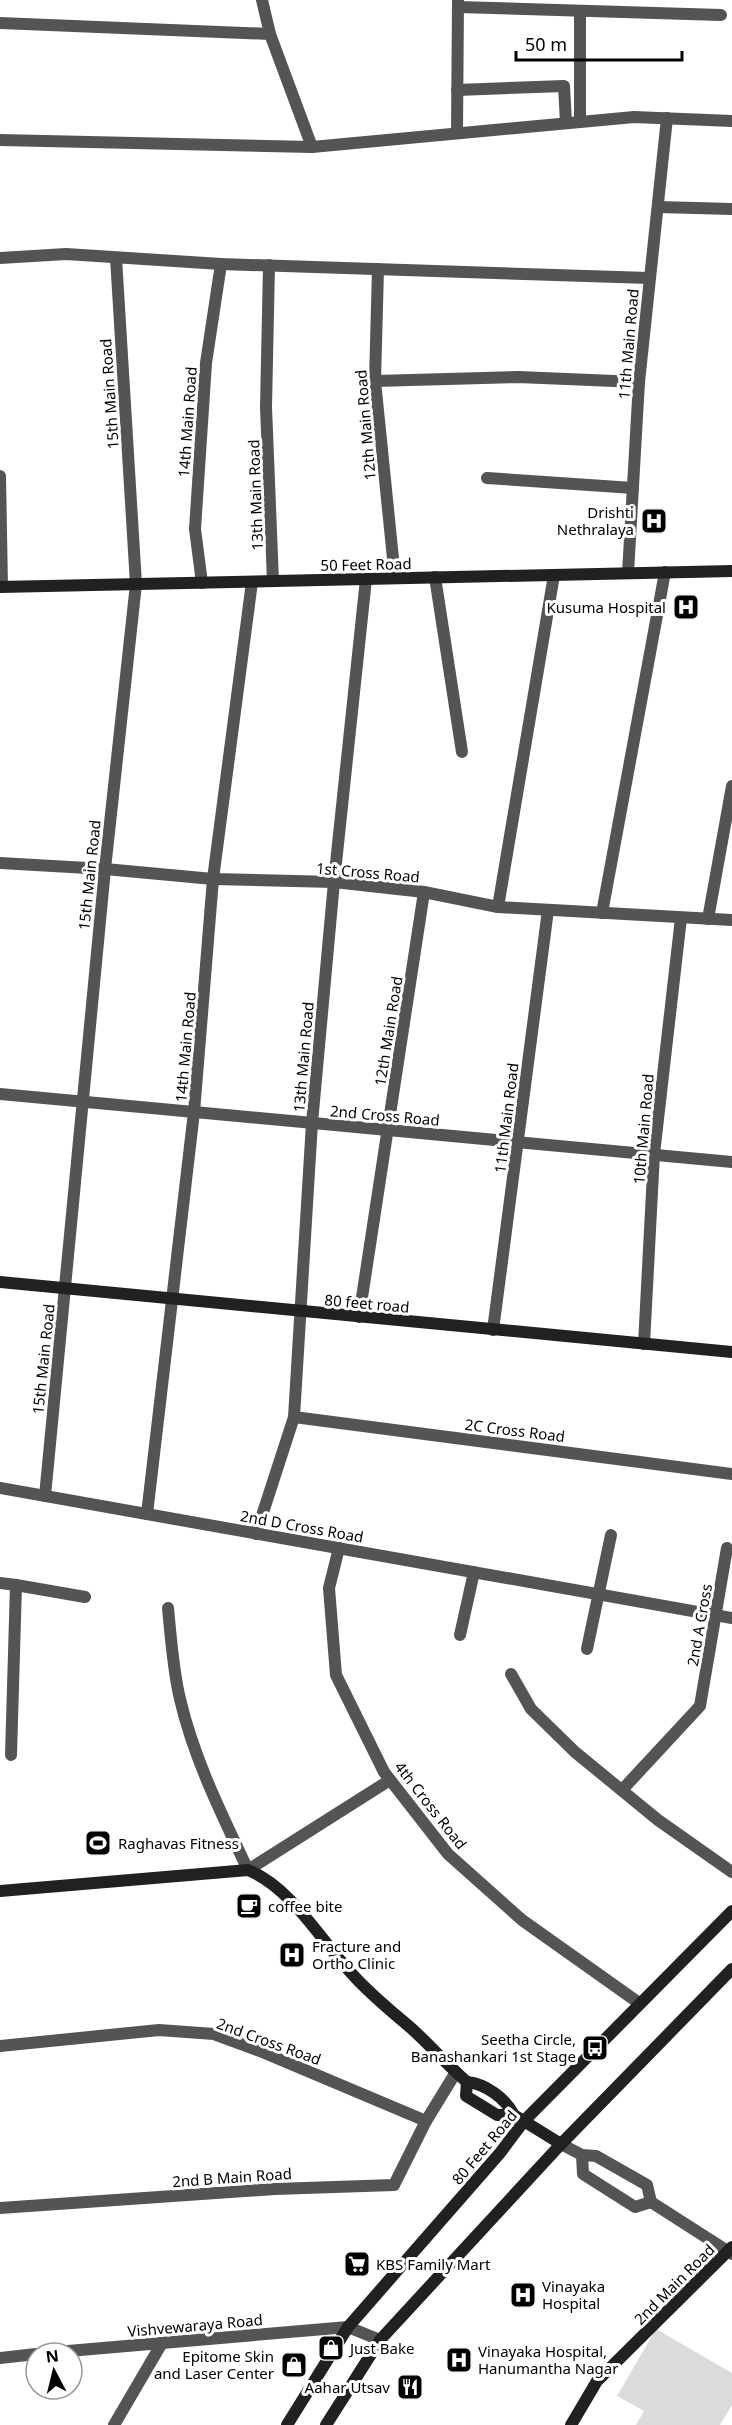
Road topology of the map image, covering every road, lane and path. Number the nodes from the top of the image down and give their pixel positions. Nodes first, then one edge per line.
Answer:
1 (262, 0) edge
2 (458, 4) edge
3 (578, 8) edge
4 (721, 15) dead end
5 (0, 23) edge
6 (270, 34) junction
7 (457, 90) junction
8 (667, 118) junction
9 (732, 121) edge
10 (580, 122) junction
11 (566, 123) junction
12 (457, 134) junction
13 (0, 140) edge
14 (312, 147) junction
15 (658, 207) junction
16 (732, 209) edge
17 (0, 258) edge
18 (116, 258) junction
19 (221, 264) junction
20 (269, 265) junction
21 (378, 268) junction
22 (649, 278) junction
23 (375, 381) junction
24 (639, 382) junction
25 (0, 476) edge
26 (487, 478) dead end
27 (633, 488) junction
28 (732, 570) edge
29 (665, 572) junction
30 (628, 573) junction
31 (554, 575) junction
32 (395, 578) junction
33 (435, 578) junction
34 (366, 579) junction
35 (273, 581) junction
36 (252, 582) junction
37 (202, 583) junction
38 (136, 584) junction
39 (1, 587) edge
40 (462, 752) dead end
41 (732, 786) edge
42 (0, 863) edge
43 (105, 869) junction
44 (213, 879) junction
45 (334, 882) junction
46 (424, 892) junction
47 (498, 907) junction
48 (548, 910) junction
49 (602, 913) junction
50 (681, 918) junction
51 (708, 919) junction
52 (732, 920) edge
53 (0, 1094) edge
54 (82, 1101) junction
55 (194, 1112) junction
56 (312, 1123) junction
57 (388, 1130) junction
58 (518, 1142) junction
59 (654, 1154) junction
60 (732, 1162) edge
61 (0, 1282) edge
62 (65, 1288) junction
63 (174, 1299) junction
64 (300, 1312) junction
65 (359, 1317) junction
66 (493, 1330) junction
67 (644, 1344) junction
68 (732, 1352) edge
69 (294, 1417) junction
70 (732, 1474) edge
71 (0, 1488) edge
72 (45, 1496) junction
73 (147, 1514) junction
74 (256, 1534) junction
75 (611, 1535) dead end
76 (339, 1548) junction
77 (727, 1548) dead end
78 (474, 1572) junction
79 (0, 1583) edge
80 (16, 1585) junction
81 (598, 1594) junction
82 (85, 1597) dead end
83 (168, 1608) dead end
84 (716, 1615) junction
85 (732, 1618) edge
86 (460, 1635) dead end
87 (587, 1649) dead end
88 (511, 1674) dead end
89 (11, 1755) dead end
90 (390, 1780) junction
91 (622, 1791) junction
92 (248, 1870) junction
93 (732, 1872) edge
94 (0, 1891) edge
95 (732, 1911) edge
96 (732, 1969) edge
97 (639, 2003) junction
98 (0, 2046) edge
99 (456, 2072) junction
100 (519, 2118) junction
101 (426, 2121) junction
102 (561, 2144) junction
103 (582, 2156) junction
104 (651, 2202) junction
105 (0, 2208) edge
106 (731, 2251) edge
107 (348, 2327) junction
108 (380, 2340) junction
109 (162, 2343) junction
110 (84, 2350) edge
111 (24, 2355) edge
112 (0, 2358) edge
113 (114, 2425) edge
114 (286, 2425) edge
115 (326, 2425) edge
116 (571, 2425) edge

1 - 6 street
2 - 3 street
2 - 7 street
3 - 4 street
3 - 10 street
5 - 6 street
6 - 14 street
7 - 11 street
7 - 12 street
8 - 9 street
8 - 10 street
8 - 15 street, 11th Main Road
10 - 11 street
11 - 12 street
12 - 14 street
13 - 14 street
15 - 16 street
15 - 22 street, 11th Main Road
17 - 18 street
18 - 19 street
18 - 38 street, 15th Main Road
19 - 20 street
19 - 37 street, 14th Main Road
20 - 21 street
20 - 35 street, 13th Main Road
21 - 22 street
21 - 23 street, 12th Main Road
22 - 24 street, 11th Main Road
23 - 24 street
23 - 32 street, 12th Main Road
24 - 27 street, 11th Main Road
25 - 39 street
26 - 27 street
27 - 30 street, 11th Main Road
28 - 29 main road, 50 Feet Road
29 - 30 main road, 50 Feet Road
29 - 49 street
30 - 31 main road, 50 Feet Road
31 - 33 main road, 50 Feet Road
31 - 47 street
32 - 33 main road, 50 Feet Road
32 - 34 main road, 50 Feet Road
33 - 40 street
34 - 35 main road, 50 Feet Road
34 - 45 street, 13th Main Road
35 - 36 main road, 50 Feet Road
36 - 37 main road, 50 Feet Road
36 - 44 street, 14th Main Road
37 - 38 main road, 50 Feet Road
38 - 39 main road, 50 Feet Road
38 - 43 street, 15th Main Road
41 - 51 street
42 - 43 street, 1st Cross Road
43 - 44 street, 1st Cross Road
43 - 54 street, 15th Main Road
44 - 45 street, 1st Cross Road
44 - 55 street, 14th Main Road
45 - 46 street, 1st Cross Road
45 - 56 street, 13th Main Road
46 - 47 street, 1st Cross Road
46 - 57 street, 12th Main Road
47 - 48 street, 1st Cross Road
48 - 49 street, 1st Cross Road
48 - 58 street, 11th Main Road
49 - 50 street, 1st Cross Road
50 - 51 street, 1st Cross Road
50 - 59 street, 10th Main Road
51 - 52 street, 1st Cross Road
53 - 54 street, 2nd Cross Road
54 - 55 street, 2nd Cross Road
54 - 62 street, 15th Main Road
55 - 56 street, 2nd Cross Road
55 - 63 street, 14th Main Road
56 - 57 street, 2nd Cross Road
56 - 64 street, 13th Main Road
57 - 58 street, 2nd Cross Road
57 - 65 street, 12th Main Road
58 - 59 street, 2nd Cross Road
58 - 66 street, 11th Main Road
59 - 60 street, 2nd Cross Road
59 - 67 street, 10th Main Road
61 - 62 main road, 80 feet road
62 - 63 main road, 80 feet road
62 - 72 street, 15th Main Road
63 - 64 main road, 80 feet road
63 - 73 street, 14th Main Road
64 - 65 main road, 80 feet road
64 - 69 street, 13th Main Road
65 - 66 main road, 80 feet road
66 - 67 main road, 80 feet road
67 - 68 main road, 80 feet road
69 - 70 street, 2C Cross Road
69 - 74 street, 13th Main Road
71 - 72 street, 2nd D Cross Road
72 - 73 street, 2nd D Cross Road
73 - 74 street, 2nd D Cross Road
74 - 76 street, 2nd D Cross Road
75 - 81 street
76 - 78 street, 2nd D Cross Road
76 - 90 street, 4th Cross Road
77 - 84 street, 2nd A Cross
78 - 81 street, 2nd D Cross Road
78 - 86 street
79 - 80 street
80 - 82 street
80 - 89 street
81 - 84 street, 2nd D Cross Road
81 - 87 street
83 - 92 street
84 - 85 street, 2nd D Cross Road
84 - 91 street, 2nd A Cross
88 - 91 street
90 - 92 street
90 - 97 street, 4th Cross Road
91 - 93 street
92 - 94 main road
92 - 99 main road
95 - 97 main road, 80 Feet Road
96 - 102 main road
97 - 100 main road, 80 Feet Road
98 - 101 street, 2nd Cross Road
99 - 100 main road
99 - 101 street
100 - 102 main road
100 - 107 main road, 80 Feet Road
101 - 105 street, 2nd B Main Road
102 - 103 street
102 - 108 main road
103 - 104 street
103 - 104 street
104 - 106 street
106 - 116 main road, 2nd Main Road
107 - 108 street
107 - 109 street, Vishvewaraya Road
107 - 114 main road, 80 Feet Road
108 - 115 main road
109 - 110 street, Vishvewaraya Road
109 - 113 street
111 - 112 street

